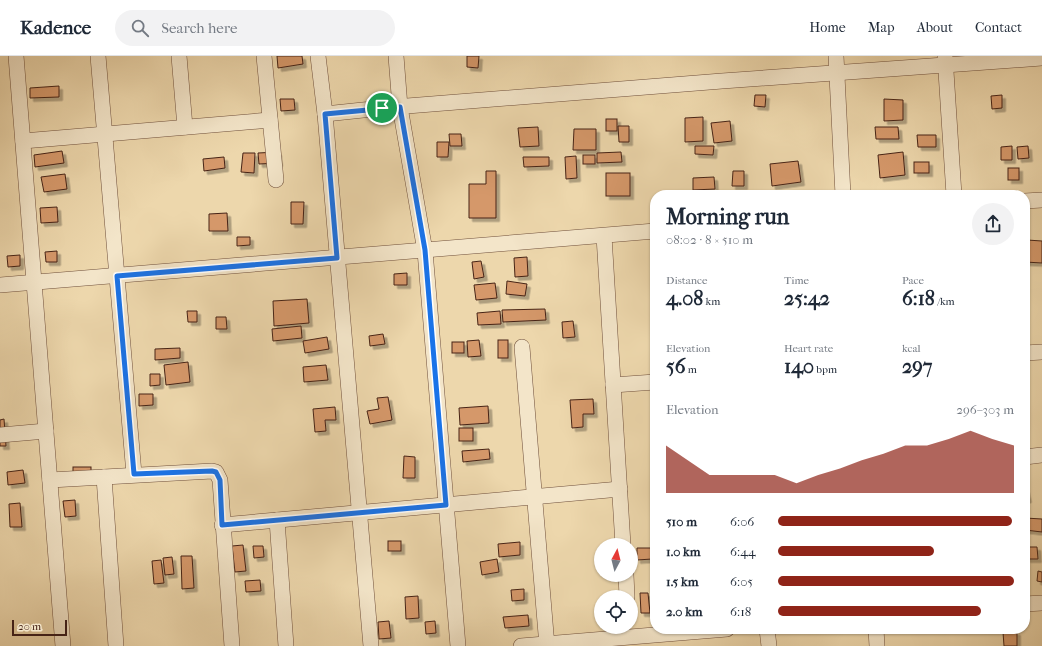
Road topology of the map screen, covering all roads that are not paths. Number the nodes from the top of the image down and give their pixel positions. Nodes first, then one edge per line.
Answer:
1 (16, 56) edge
2 (98, 56) edge
3 (179, 56) edge
4 (264, 56) edge
5 (318, 56) edge
6 (396, 56) edge
7 (836, 56) edge
8 (1022, 58) edge
9 (1042, 58) edge
10 (945, 60) edge
11 (837, 72) junction
12 (400, 107) junction
13 (325, 114) junction
14 (270, 120) junction
15 (185, 127) junction
16 (104, 134) junction
17 (22, 141) junction
18 (276, 180) dead end
19 (843, 190) edge
20 (954, 190) edge
21 (1042, 200) edge
22 (1030, 201) edge
23 (650, 231) edge
24 (604, 236) junction
25 (425, 250) junction
26 (337, 258) junction
27 (117, 276) junction
28 (34, 283) junction
29 (0, 285) edge
30 (522, 347) dead end
31 (1042, 352) edge
32 (1030, 353) edge
33 (650, 382) edge
34 (613, 385) junction
35 (46, 431) junction
36 (0, 435) edge
37 (1042, 455) edge
38 (1030, 456) edge
39 (134, 474) junction
40 (104, 477) junction
41 (50, 480) junction
42 (620, 489) junction
43 (534, 497) junction
44 (446, 505) junction
45 (359, 513) junction
46 (277, 520) junction
47 (222, 525) junction
48 (624, 538) edge
49 (1042, 603) edge
50 (1030, 604) edge
51 (638, 633) edge
52 (616, 634) edge
53 (704, 634) edge
54 (768, 634) edge
55 (876, 634) edge
56 (681, 639) edge
57 (547, 645) edge
58 (63, 646) edge
59 (116, 646) edge
60 (232, 646) edge
61 (286, 646) edge
62 (371, 646) edge
63 (458, 646) edge
64 (521, 646) edge
65 (769, 646) edge
66 (877, 646) edge

1 - 17 street
2 - 16 street
3 - 15 street
4 - 14 street
5 - 13 street
6 - 12 street
7 - 11 street
8 - 9 street
8 - 10 street
10 - 11 street
10 - 20 street
11 - 12 street
11 - 19 street
12 - 13 street
12 - 25 street
13 - 26 street
14 - 15 street
14 - 18 street
15 - 16 street
16 - 17 street
16 - 27 street
17 - 28 street
21 - 22 street
23 - 24 street
24 - 25 street
24 - 34 street
25 - 26 street
25 - 44 street
26 - 27 street
26 - 45 street
27 - 28 street
27 - 39 street
28 - 29 street
28 - 35 street
30 - 43 street
31 - 32 street
33 - 34 street
34 - 42 street
35 - 36 street
35 - 41 street
37 - 38 street
39 - 40 street
39 - 47 street
40 - 41 street
40 - 59 street
41 - 58 street
42 - 43 street
42 - 48 street
43 - 44 street
43 - 57 street
44 - 45 street
44 - 63 street
45 - 46 street
45 - 62 street
46 - 47 street
46 - 61 street
47 - 60 street
49 - 50 street
51 - 56 street
52 - 57 street
53 - 56 street
54 - 65 street
55 - 66 street
57 - 64 street

